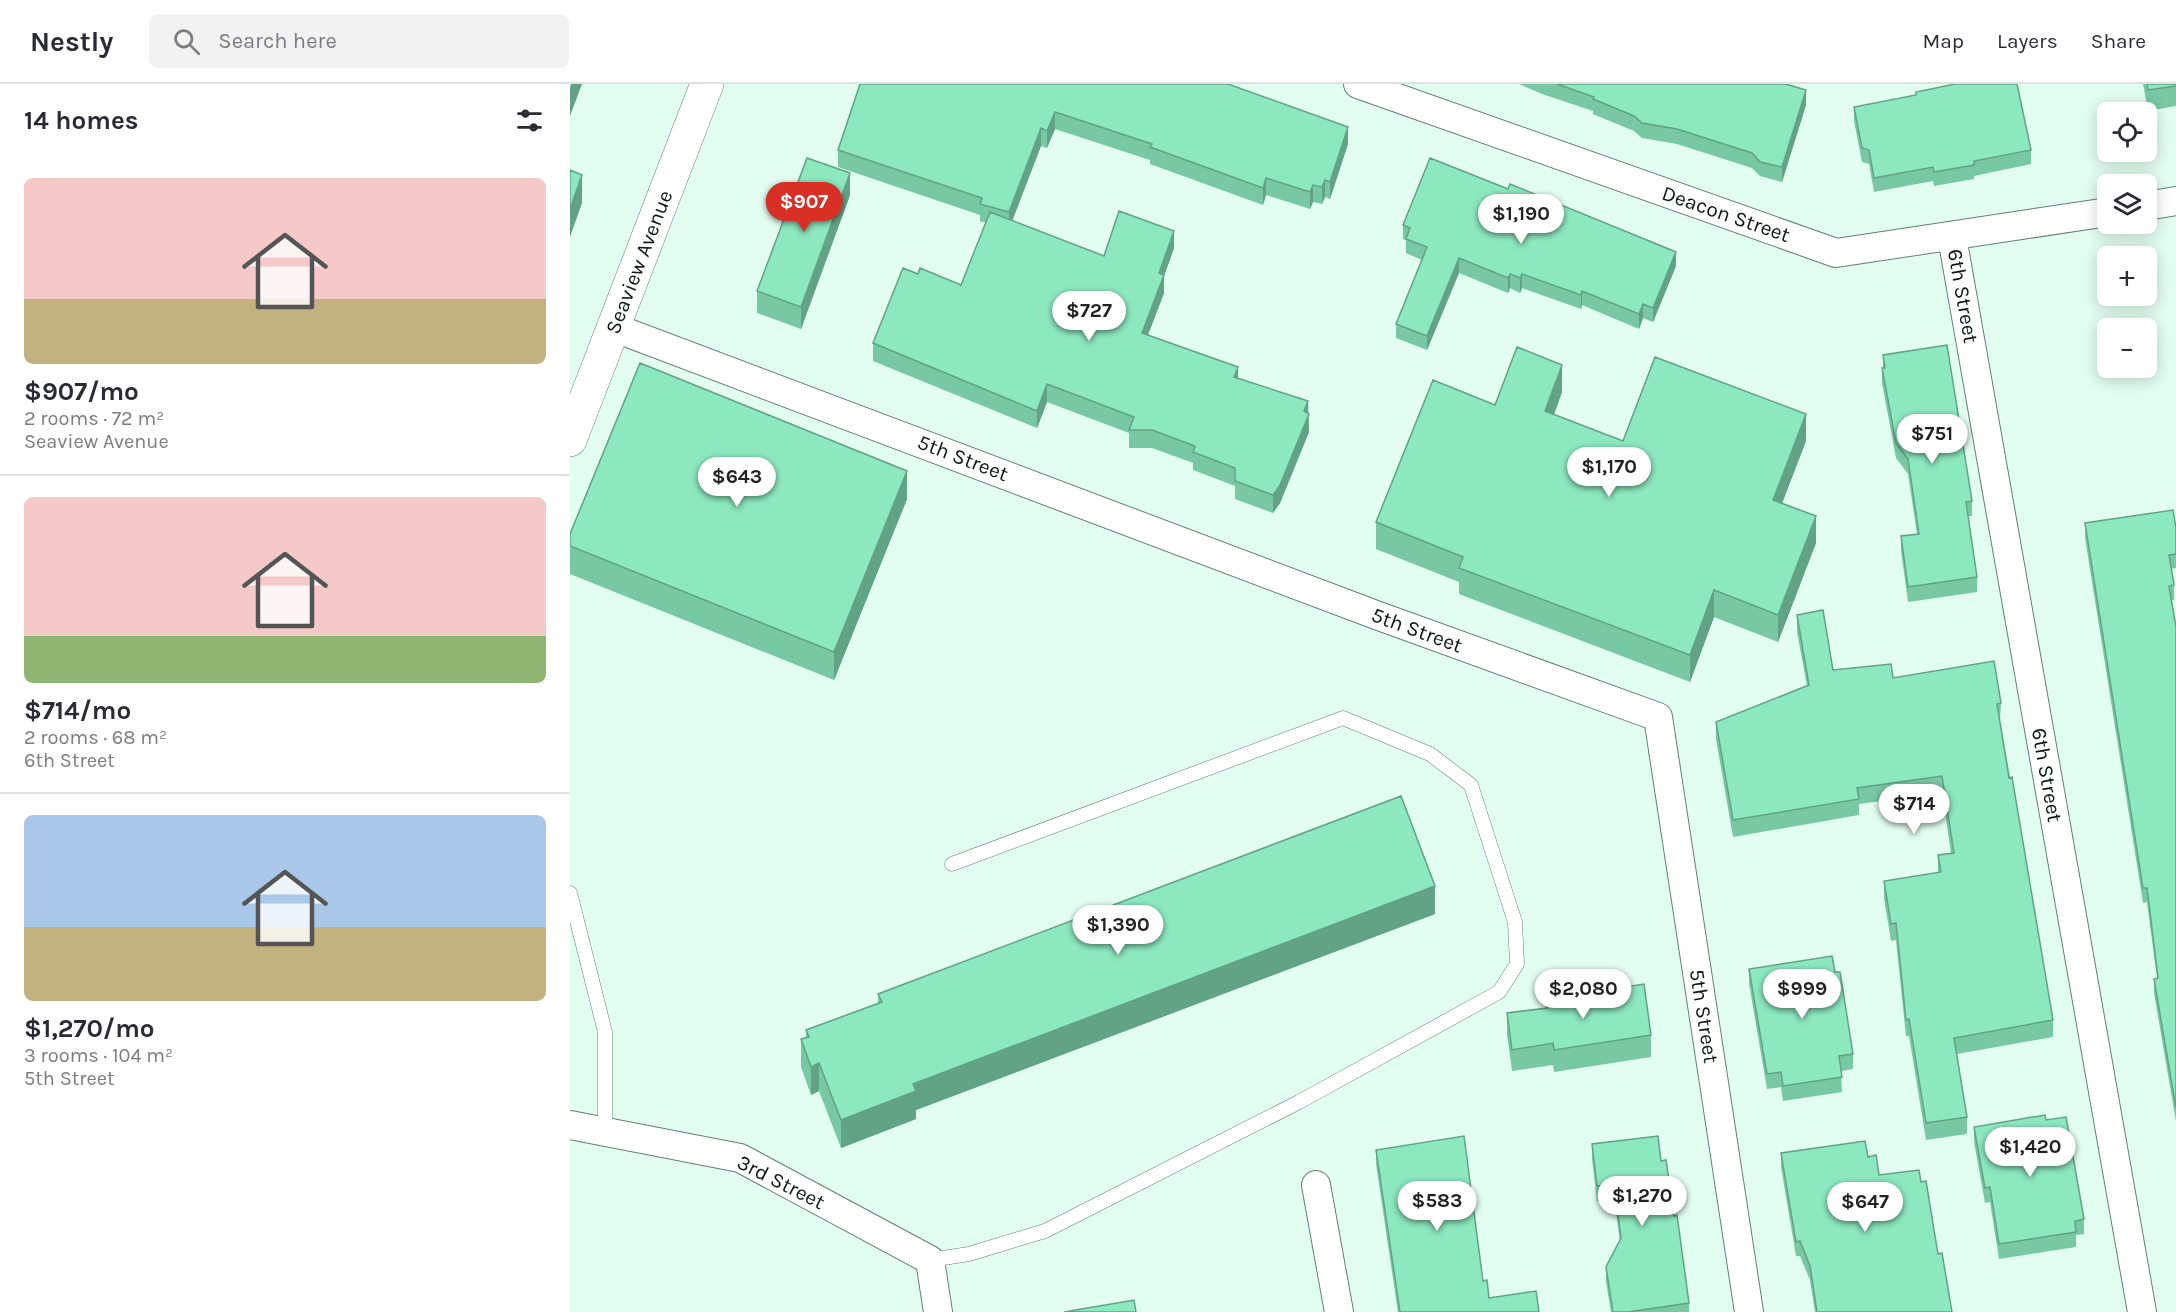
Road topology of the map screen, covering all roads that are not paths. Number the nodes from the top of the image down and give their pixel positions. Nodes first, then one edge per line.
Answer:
1 (707, 84) edge
2 (1358, 84) edge
3 (2176, 201) edge
4 (2157, 204) edge
5 (2097, 214) edge
6 (1952, 237) junction
7 (615, 328) junction
8 (570, 440) edge
9 (952, 864) dead end
10 (570, 893) edge
11 (570, 1125) edge
12 (605, 1133) junction
13 (1316, 1185) dead end
14 (930, 1260) junction
15 (938, 1312) edge
16 (1339, 1312) edge
17 (1749, 1312) edge
18 (2142, 1312) edge

1 - 7 main road, Seaview Avenue
2 - 6 street, Deacon Street
3 - 4 street
5 - 6 street, Deacon Street
6 - 18 street, 6th Street
7 - 8 main road, Seaview Avenue
7 - 17 street, 5th Street
9 - 14 lane
10 - 12 lane
11 - 12 street, 3rd Street
12 - 14 street, 3rd Street
13 - 16 street
14 - 15 street

